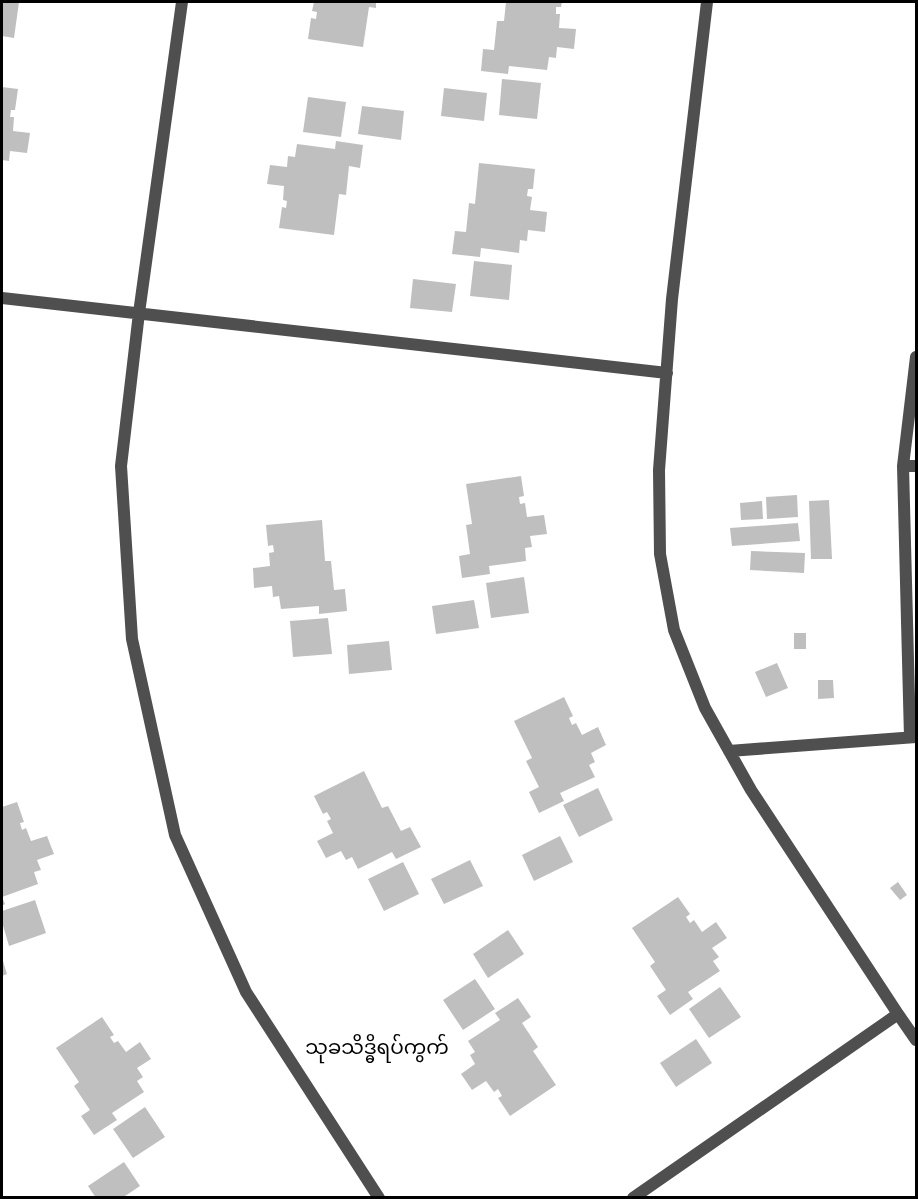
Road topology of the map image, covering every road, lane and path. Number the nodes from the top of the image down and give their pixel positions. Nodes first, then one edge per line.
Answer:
1 (182, 2) edge
2 (707, 2) edge
3 (2, 298) edge
4 (139, 313) junction
5 (916, 357) edge
6 (667, 373) junction
7 (903, 466) junction
8 (916, 466) edge
9 (913, 737) edge
10 (729, 751) junction
11 (898, 1014) junction
12 (916, 1040) edge
13 (379, 1197) edge
14 (633, 1197) edge

1 - 4 street
2 - 6 street
3 - 4 street
4 - 6 street
4 - 13 street
5 - 7 street
6 - 10 street
7 - 8 street
7 - 9 street
9 - 10 street
10 - 11 street
11 - 12 street
11 - 14 street

